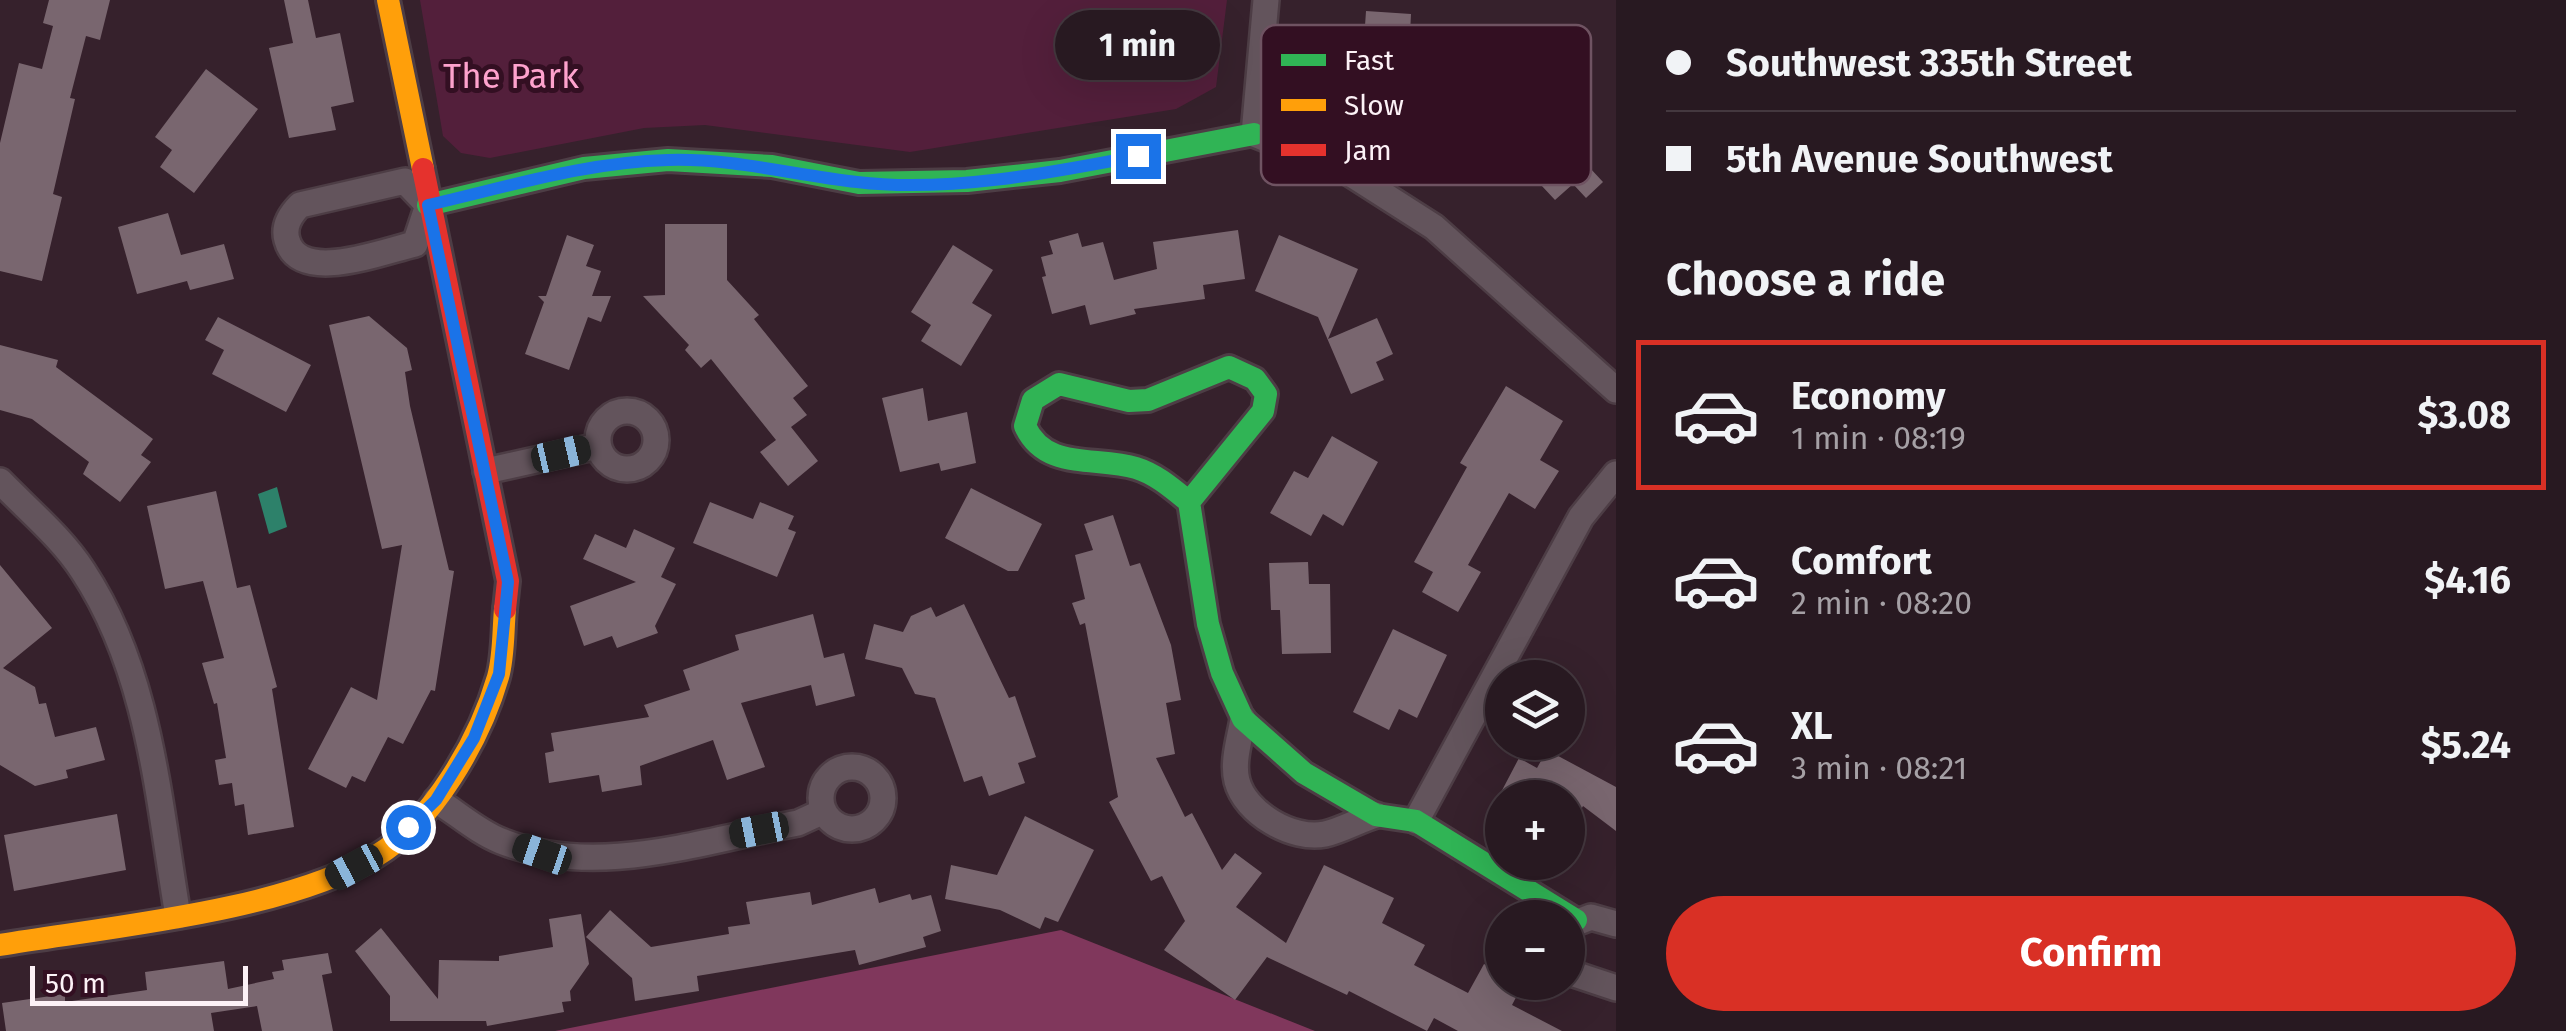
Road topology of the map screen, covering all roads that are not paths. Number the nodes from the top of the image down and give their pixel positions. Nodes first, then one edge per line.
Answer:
1 (388, 0) edge
2 (1266, 0) edge
3 (1264, 25) edge
4 (1261, 56) edge
5 (1254, 134) junction
6 (1261, 137) edge
7 (1368, 185) edge
8 (428, 205) junction
9 (1616, 390) edge
10 (598, 446) dead end
11 (486, 471) junction
12 (1616, 474) edge
13 (0, 482) edge
14 (1190, 502) junction
15 (1244, 719) junction
16 (436, 800) junction
17 (824, 811) dead end
18 (1376, 815) junction
19 (1416, 821) junction
20 (1537, 900) edge
21 (178, 916) junction
22 (1585, 918) edge
23 (1616, 924) edge
24 (0, 945) edge
25 (1585, 981) edge
26 (1616, 988) edge

1 - 8 street
2 - 3 street
4 - 5 street
5 - 6 street
5 - 8 street
7 - 9 street
8 - 8 street
8 - 11 street
10 - 11 street
11 - 16 street
12 - 19 street
13 - 21 street
14 - 14 street
14 - 15 street
15 - 18 street
15 - 18 street
16 - 17 street
16 - 21 street
18 - 19 street
19 - 20 street
21 - 24 street
22 - 23 street
25 - 26 street

